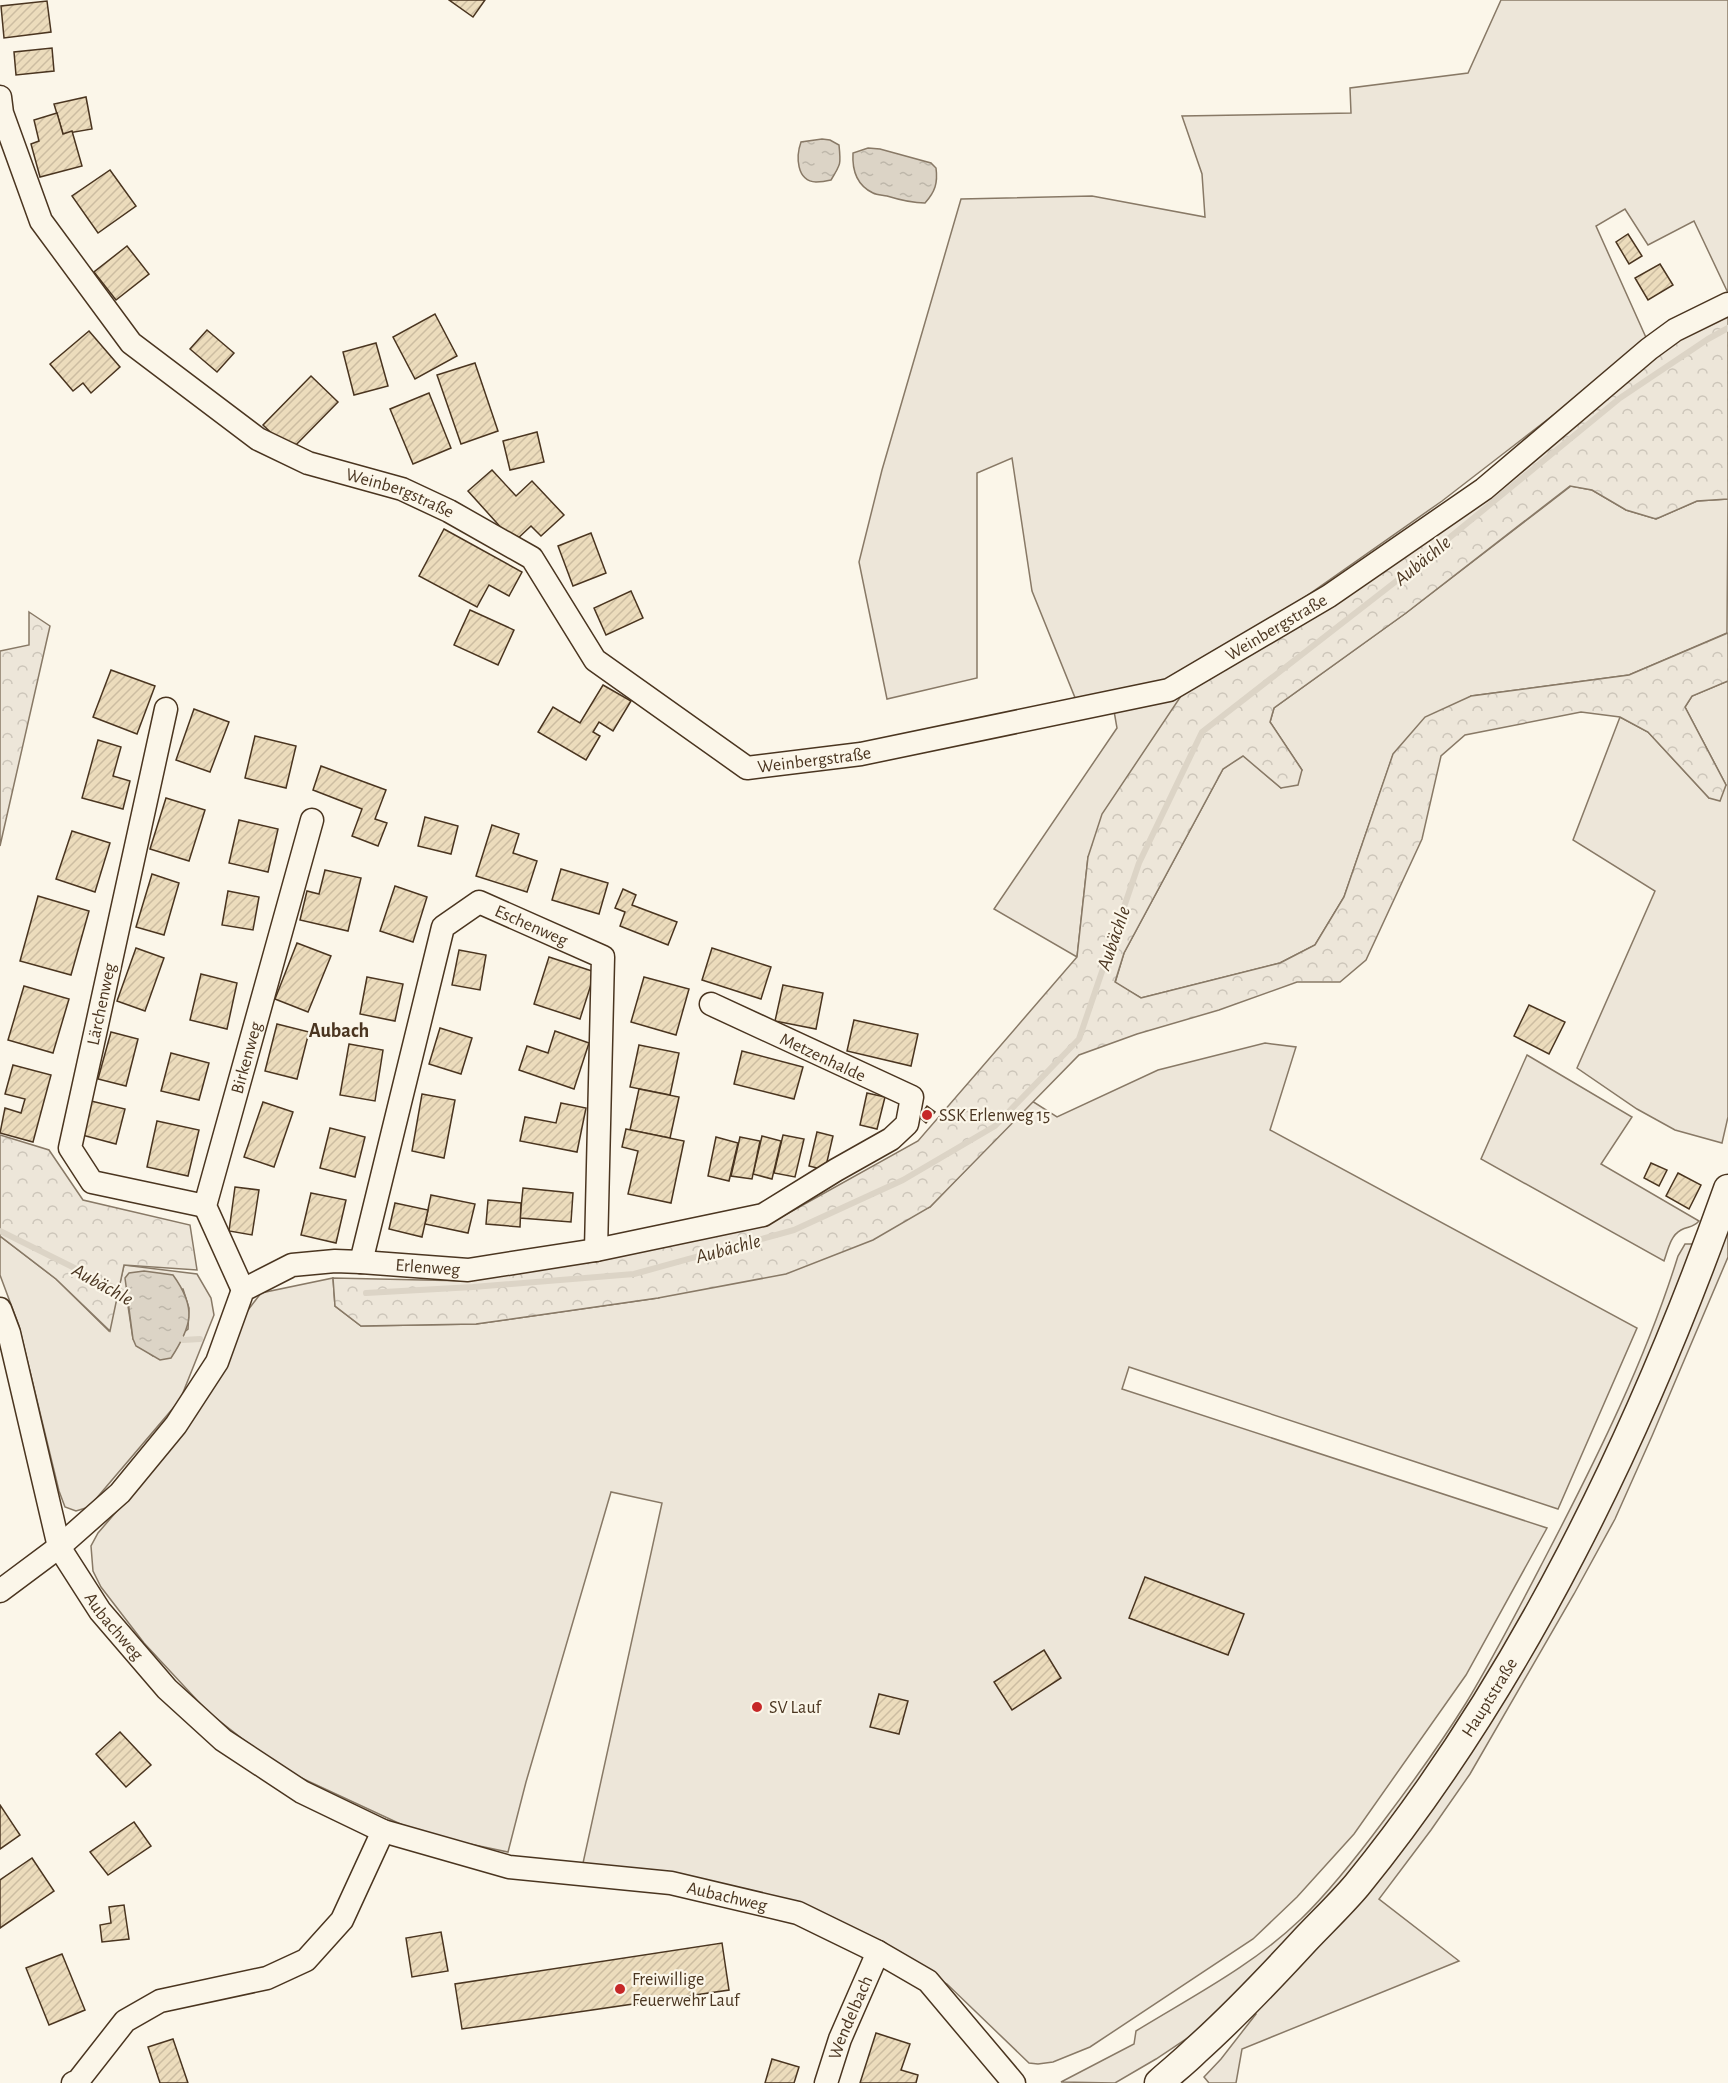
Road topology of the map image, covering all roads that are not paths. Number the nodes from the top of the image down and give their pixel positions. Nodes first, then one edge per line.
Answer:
1 (0, 97) edge
2 (1728, 304) edge
3 (165, 709) dead end
4 (312, 820) dead end
5 (711, 1004) dead end
6 (907, 1124) joint
7 (1728, 1189) edge
8 (205, 1206) junction
9 (596, 1250) junction
10 (361, 1262) junction
11 (243, 1290) junction
12 (0, 1309) edge
13 (59, 1547) junction
14 (0, 1591) edge
15 (383, 1831) junction
16 (878, 1952) junction
17 (1158, 2082) edge
18 (73, 2083) edge
19 (826, 2083) edge
20 (1015, 2083) edge

1 - 2 street, Weinbergstraße
3 - 8 street, Lärchenweg
4 - 8 street, Birkenweg
5 - 6 street, Metzenhalde
6 - 9 street, Erlenweg
7 - 17 main road, Hauptstraße
8 - 11 street
9 - 10 street, Erlenweg
9 - 10 street, Eschenweg
10 - 11 street, Erlenweg
11 - 13 street
12 - 13 street, Aubachweg
13 - 14 street
13 - 15 street, Aubachweg
15 - 16 street, Aubachweg
15 - 18 street
16 - 19 street, Wendelbach
16 - 20 street, Aubachweg

